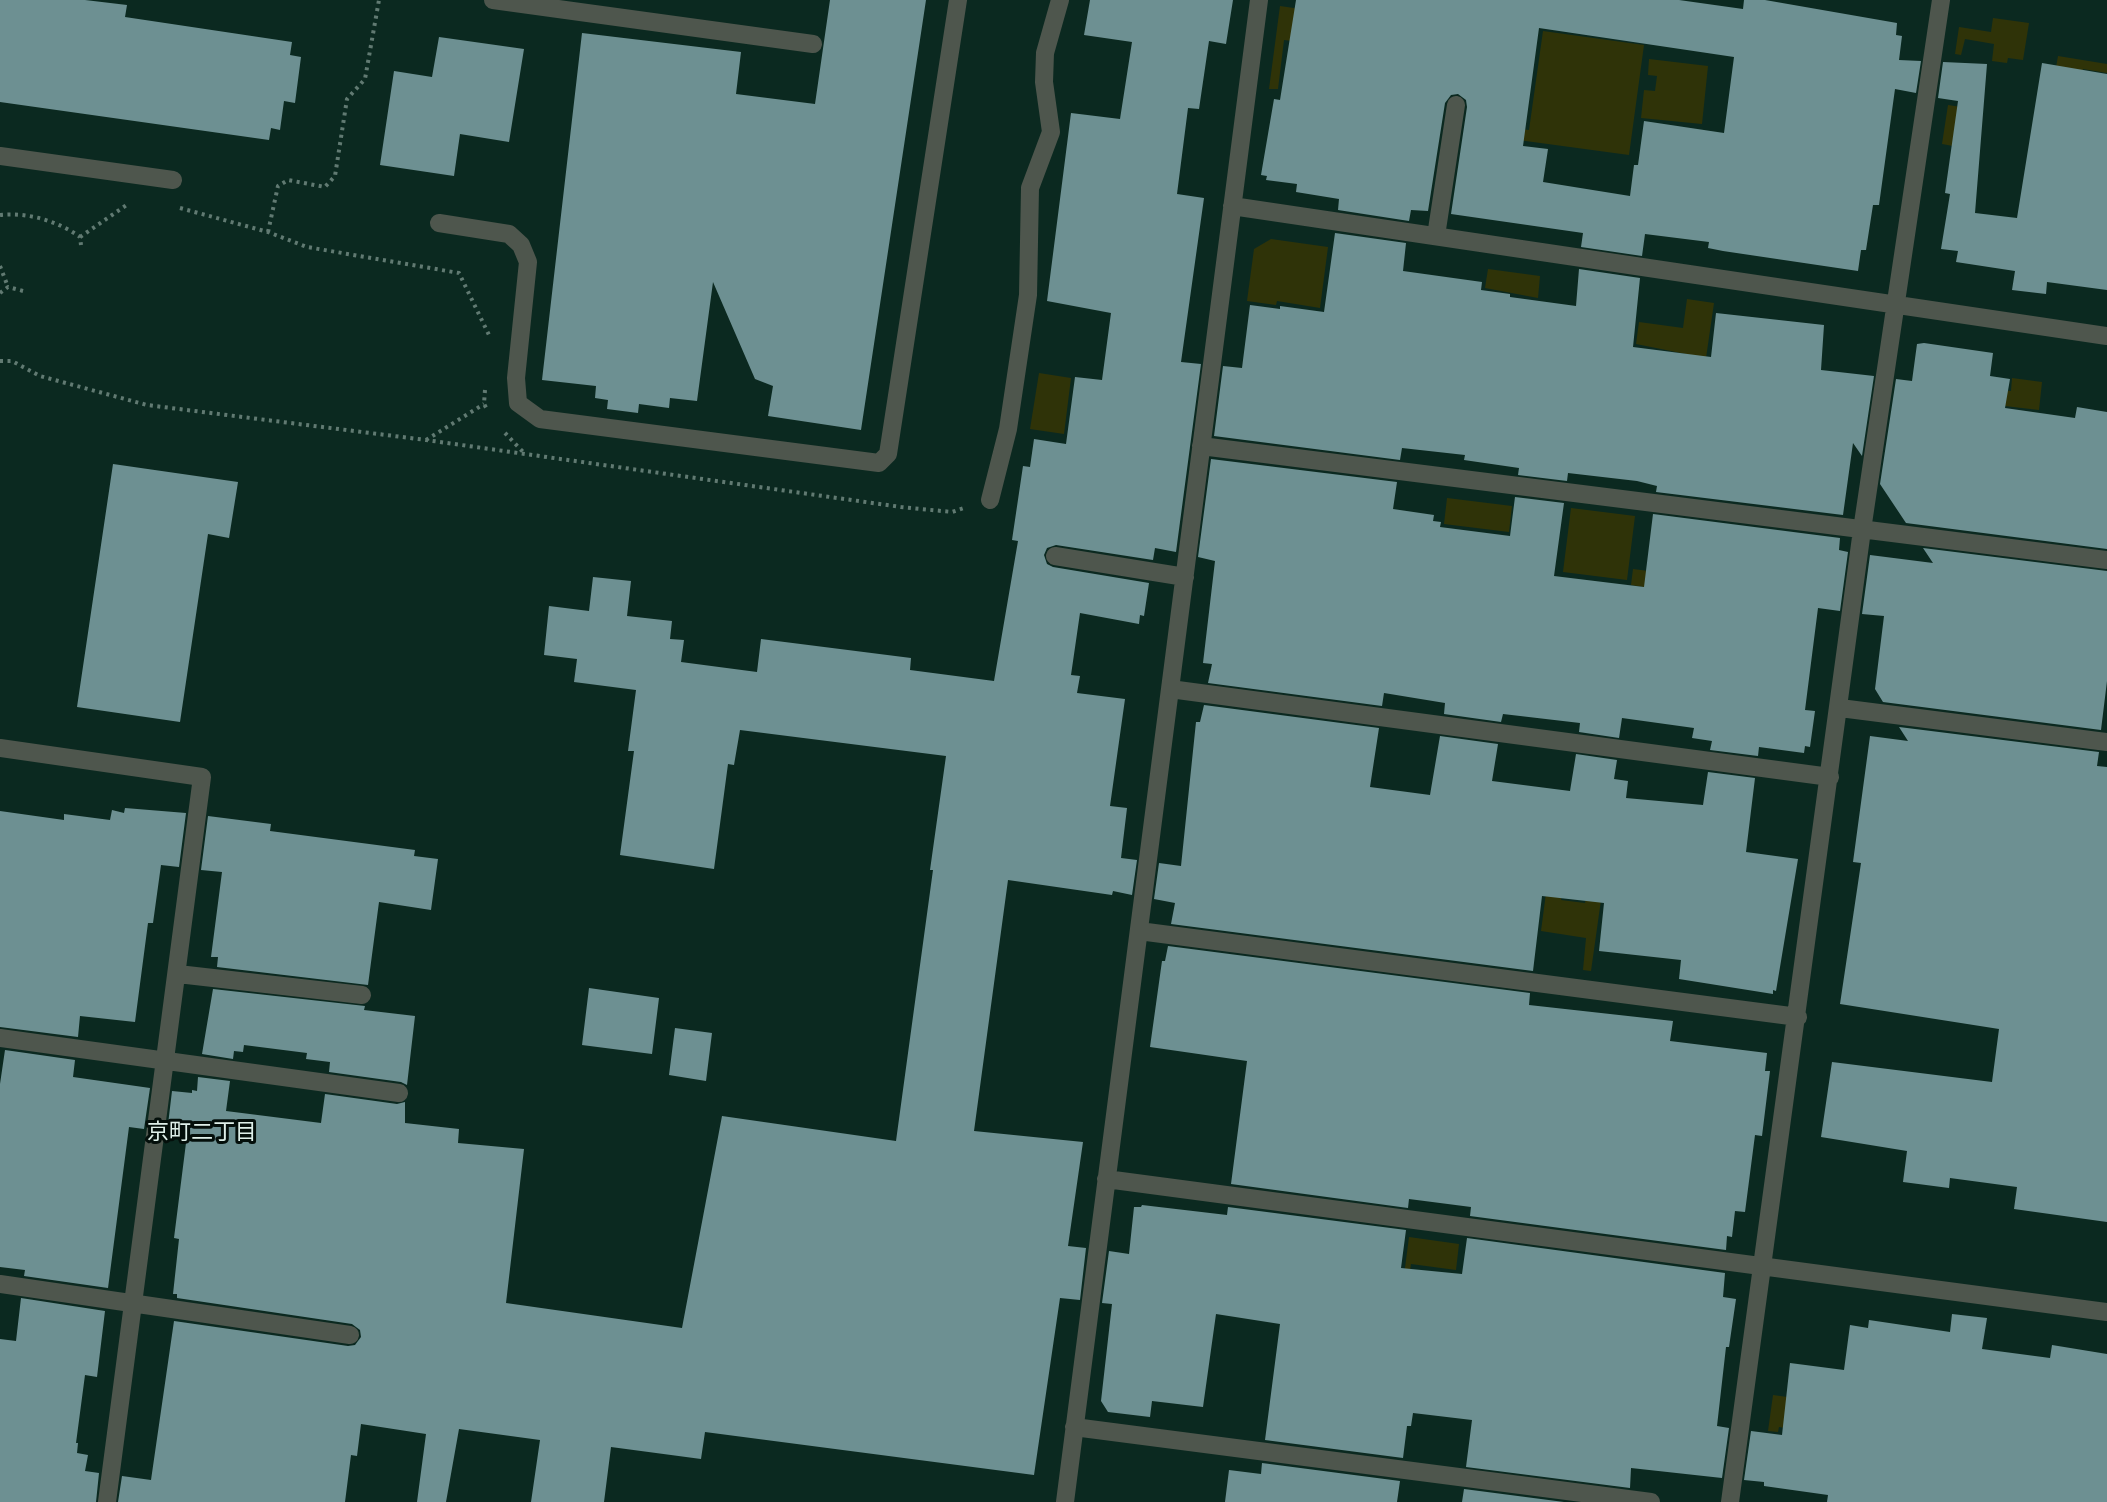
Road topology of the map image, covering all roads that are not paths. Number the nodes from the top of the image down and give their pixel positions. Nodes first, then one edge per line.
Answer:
1 (493, 0) edge
2 (957, 0) edge
3 (1060, 0) edge
4 (1259, 0) edge
5 (1941, 0) edge
6 (813, 44) dead end
7 (1456, 105) dead end
8 (0, 156) edge
9 (173, 180) dead end
10 (1232, 206) junction
11 (439, 223) dead end
12 (1436, 236) junction
13 (1894, 304) junction
14 (2107, 336) edge
15 (1202, 446) junction
16 (990, 500) road end
17 (1862, 530) junction
18 (1055, 556) dead end
19 (2107, 561) edge
20 (1185, 577) junction
21 (1170, 689) junction
22 (1840, 708) junction
23 (2107, 742) edge
24 (0, 748) edge
25 (1830, 777) junction
26 (1139, 931) junction
27 (178, 974) junction
28 (362, 996) dead end
29 (1798, 1017) junction
30 (0, 1038) edge
31 (166, 1061) junction
32 (399, 1093) dead end
33 (1106, 1179) junction
34 (1764, 1266) junction
35 (0, 1284) edge
36 (131, 1304) junction
37 (2107, 1312) edge
38 (350, 1335) dead end
39 (1074, 1427) junction
40 (107, 1502) edge
41 (1065, 1502) edge
42 (1651, 1502) edge
43 (1730, 1502) edge

1 - 6 street
2 - 11 street
3 - 16 street
4 - 10 street
5 - 13 street
7 - 12 street
8 - 9 street
10 - 12 street
10 - 15 street
12 - 13 street
13 - 14 street
13 - 17 street
15 - 17 street
15 - 20 street
17 - 19 street
17 - 22 street
18 - 20 street
20 - 21 street
21 - 25 street
21 - 26 street
22 - 23 street
22 - 25 street
24 - 27 street
25 - 29 street
26 - 29 street
26 - 33 street
27 - 28 street
27 - 31 street
29 - 34 street
30 - 31 street
31 - 32 street
31 - 36 street
33 - 34 street
33 - 39 street
34 - 37 street
34 - 43 street
35 - 36 street
36 - 38 street
36 - 40 street
39 - 41 street
39 - 42 street

